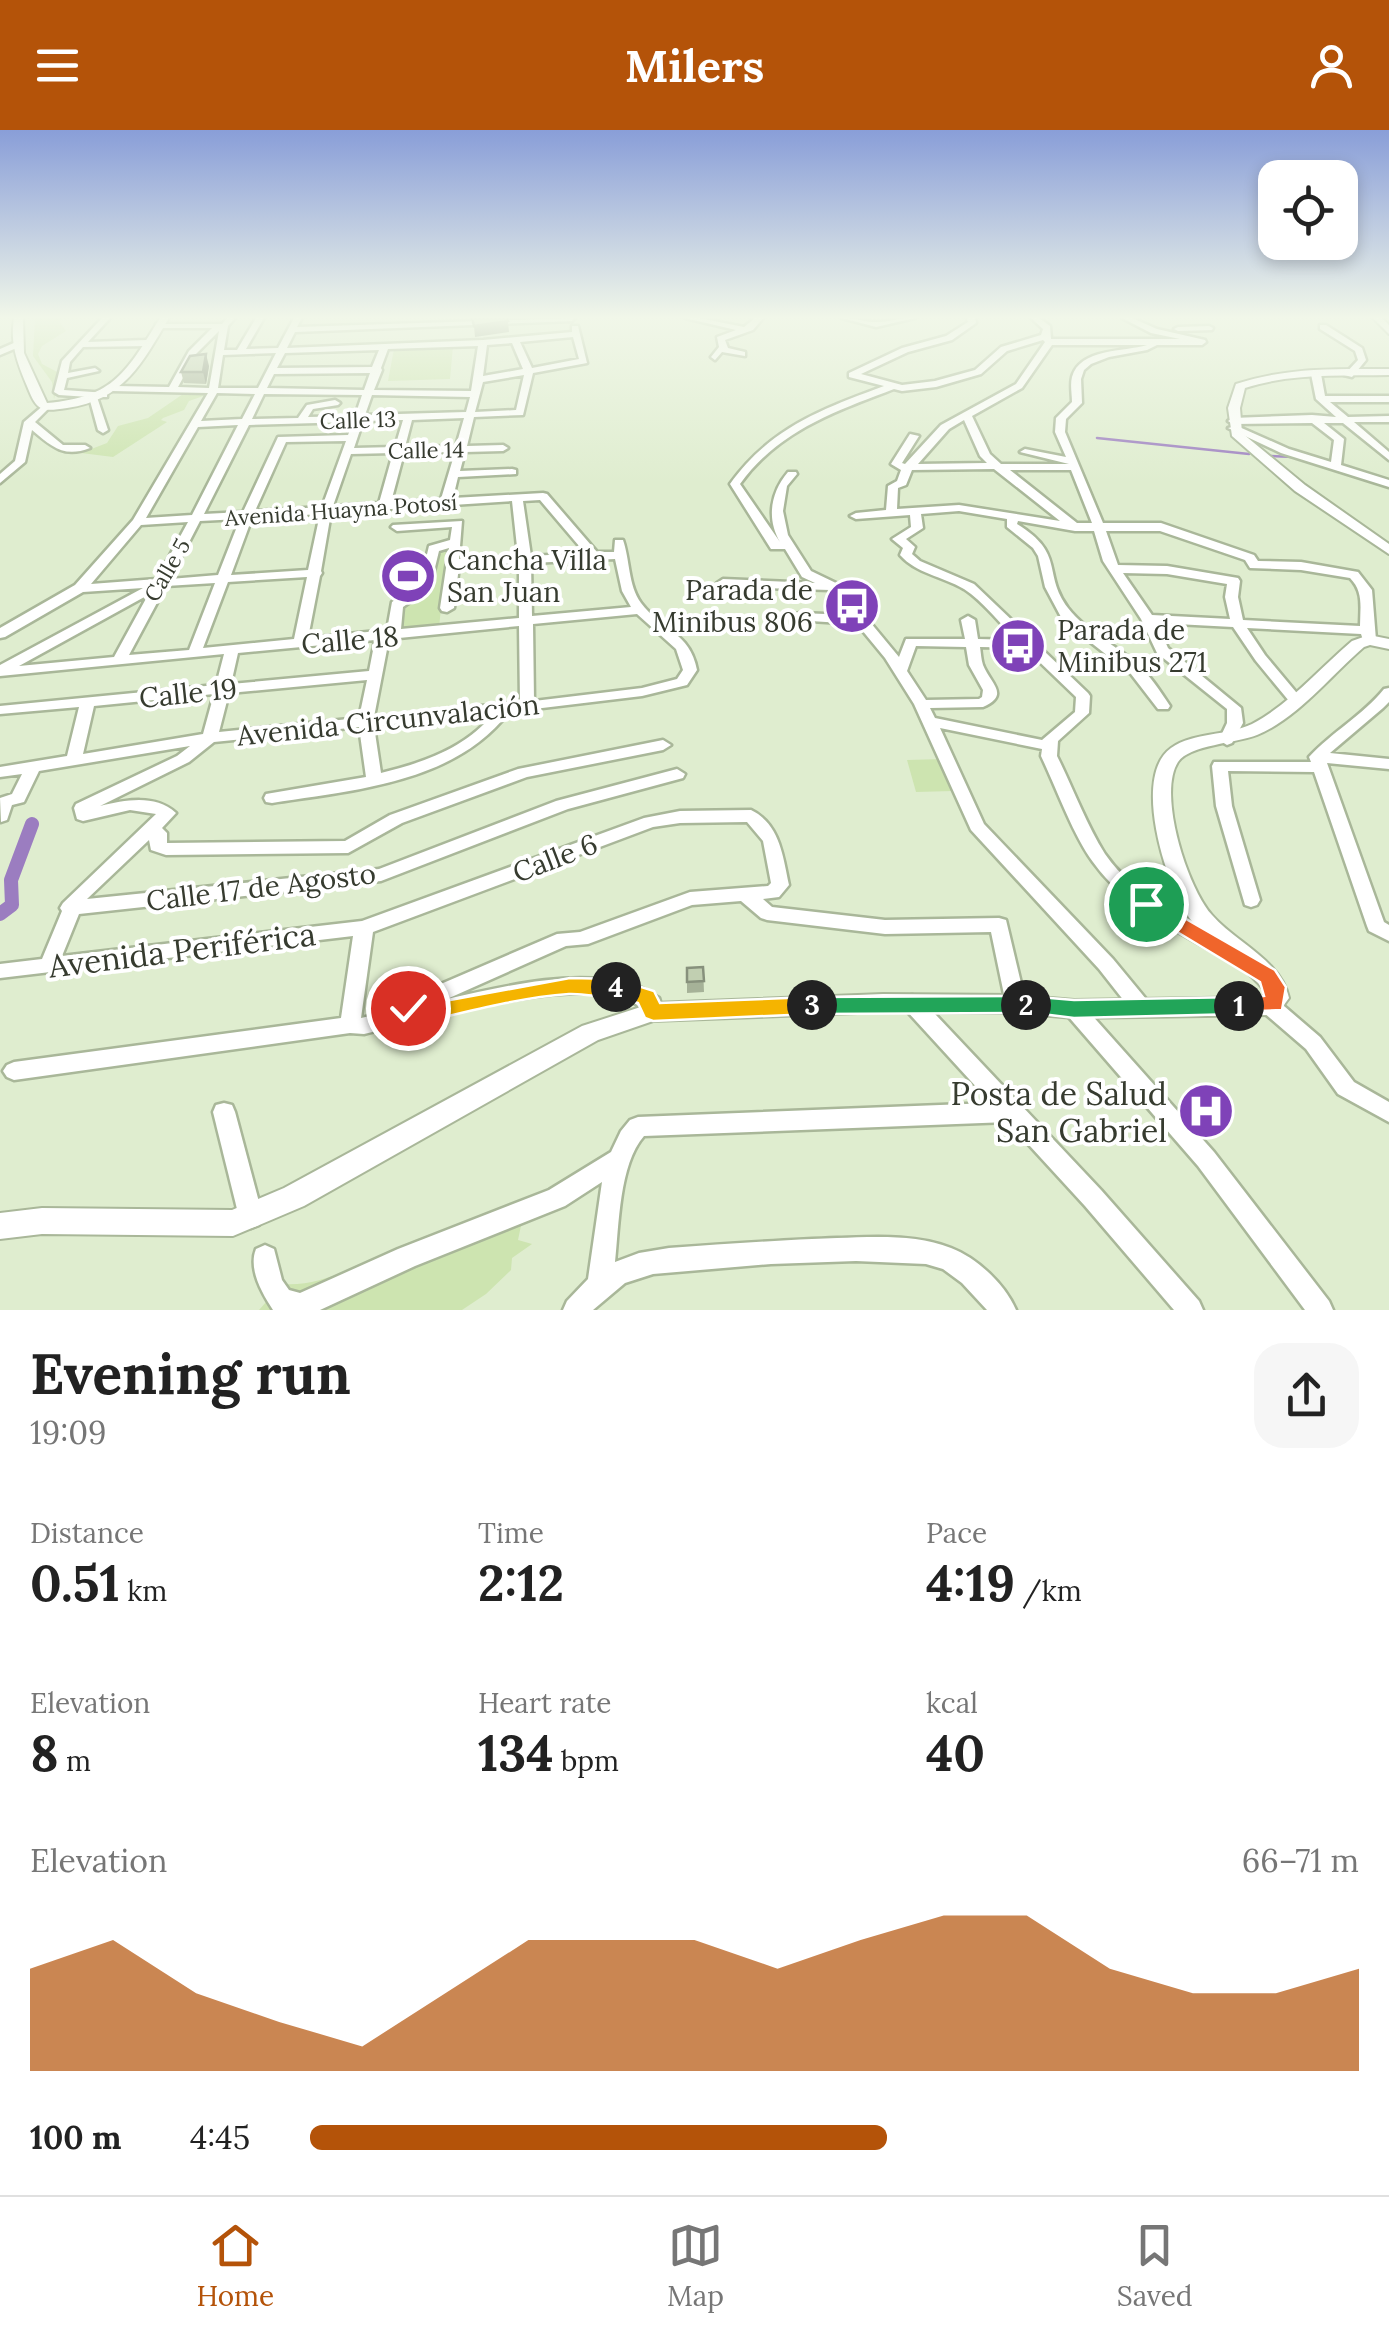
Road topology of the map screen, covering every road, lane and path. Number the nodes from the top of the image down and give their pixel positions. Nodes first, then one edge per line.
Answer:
1 (25, 373) edge
2 (82, 373) edge
3 (127, 373) edge
4 (181, 373) edge
5 (215, 373) edge
6 (271, 373) edge
7 (377, 373) edge
8 (480, 373) edge
9 (526, 373) edge
10 (530, 373) edge
11 (854, 373) edge
12 (975, 373) edge
13 (1027, 373) edge
14 (1079, 373) edge
15 (1374, 373) edge
16 (1310, 374) junction
17 (1348, 375) joint
18 (64, 376) joint
19 (478, 386) junction
20 (893, 386) junction
21 (172, 391) junction
22 (371, 391) junction
23 (213, 392) junction
24 (260, 392) junction
25 (104, 394) junction
26 (1321, 398) junction
27 (1389, 399) edge
28 (336, 404) dead end
29 (44, 407) junction
30 (468, 416) junction
31 (966, 416) junction
32 (408, 418) junction
33 (1312, 418) junction
34 (1342, 418) junction
35 (1233, 419) junction
36 (1389, 419) edge
37 (360, 420) junction
38 (29, 422) junction
39 (194, 424) junction
40 (242, 424) junction
41 (294, 424) junction
42 (103, 430) dead end
43 (914, 436) dead end
44 (353, 438) junction
45 (84, 448) dead end
46 (504, 448) dead end
47 (457, 450) junction
48 (349, 451) junction
49 (398, 451) junction
50 (1025, 452) dead end
51 (1389, 457) edge
52 (1074, 464) junction
53 (997, 467) junction
54 (910, 468) junction
55 (1335, 468) junction
56 (512, 472) dead end
57 (452, 474) junction
58 (792, 474) dead end
59 (0, 480) edge
60 (1389, 484) edge
61 (516, 498) junction
62 (446, 503) junction
63 (384, 507) junction
64 (326, 511) junction
65 (915, 511) junction
66 (891, 512) junction
67 (246, 516) junction
68 (856, 516) dead end
69 (1014, 516) junction
70 (196, 519) junction
71 (138, 522) junction
72 (397, 527) dead end
73 (1075, 527) junction
74 (1097, 527) junction
75 (455, 542) junction
76 (788, 546) junction
77 (1389, 550) edge
78 (592, 554) junction
79 (525, 560) junction
80 (451, 562) junction
81 (1114, 569) junction
82 (316, 573) junction
83 (222, 579) junction
84 (723, 584) dead end
85 (157, 585) junction
86 (834, 587) junction
87 (80, 588) junction
88 (447, 608) dead end
89 (640, 610) junction
90 (800, 617) dead end
91 (1148, 619) junction
92 (864, 620) junction
93 (968, 620) dead end
94 (525, 623) junction
95 (1238, 624) junction
96 (0, 634) edge
97 (1367, 635) junction
98 (388, 636) junction
99 (300, 644) junction
100 (1030, 644) junction
101 (1389, 644) edge
102 (972, 645) junction
103 (232, 651) junction
104 (194, 654) junction
105 (118, 662) junction
106 (0, 672) edge
107 (900, 672) junction
108 (376, 676) junction
109 (222, 690) junction
110 (1389, 692) edge
111 (1294, 698) junction
112 (87, 703) junction
113 (920, 704) junction
114 (526, 706) junction
115 (1163, 706) dead end
116 (505, 708) junction
117 (0, 710) edge
118 (366, 720) junction
119 (928, 721) junction
120 (210, 738) junction
121 (1227, 740) junction
122 (663, 745) dead end
123 (1048, 746) junction
124 (74, 759) junction
125 (1318, 762) junction
126 (1384, 765) edge
127 (33, 766) junction
128 (0, 772) edge
129 (677, 774) dead end
130 (380, 782) junction
131 (1389, 782) edge
132 (272, 798) dead end
133 (1, 816) edge
134 (151, 830) junction
135 (748, 897) junction
136 (1251, 900) dead end
137 (69, 908) junction
138 (364, 928) junction
139 (1389, 934) edge
140 (1243, 960) junction
141 (49, 966) junction
142 (0, 971) edge
143 (912, 1003) junction
144 (1016, 1004) junction
145 (1139, 1005) junction
146 (1270, 1006) junction
147 (1074, 1009) junction
148 (653, 1012) junction
149 (402, 1018) junction
150 (357, 1026) junction
151 (14, 1071) dead end
152 (224, 1112) dead end
153 (1012, 1112) junction
154 (1389, 1113) edge
155 (619, 1159) junction
156 (251, 1217) junction
157 (0, 1226) edge
158 (266, 1256) dead end
159 (600, 1282) junction
160 (576, 1310) edge
161 (1003, 1310) edge
162 (1190, 1310) edge
163 (1320, 1310) edge

1 - 29 main road
2 - 18 street
3 - 25 main road
4 - 21 street
5 - 23 street
6 - 24 street, Calle 5
7 - 22 street
8 - 19 street
9 - 19 street
10 - 30 street, Calle 13
11 - 20 street
12 - 20 street
13 - 31 street
14 - 52 street
15 - 17 main road
16 - 17 main road
16 - 26 street
16 - 35 main road
18 - 25 street
19 - 22 street
19 - 30 street
20 - 76 street
21 - 23 street
21 - 25 street
22 - 24 street
22 - 37 street
23 - 24 street
23 - 39 street
24 - 40 street, Calle 5
25 - 29 main road
25 - 42 street
26 - 27 street
26 - 34 street
28 - 41 street
29 - 38 street
30 - 32 street, Calle 13
30 - 47 street
31 - 53 street
31 - 54 street
32 - 37 street, Calle 13
32 - 49 street
33 - 34 street
33 - 35 street
33 - 55 street
34 - 36 street
34 - 51 street
35 - 55 street
35 - 77 main road
37 - 41 street, Calle 13
37 - 44 street
38 - 45 street
38 - 59 street
39 - 40 street, Calle 13
39 - 71 street
40 - 41 street, Calle 13
40 - 70 street, Calle 5
43 - 54 street
44 - 48 street
44 - 67 street
46 - 47 street, Calle 14
47 - 49 street, Calle 14
47 - 57 street
48 - 49 street, Calle 14
48 - 64 street
49 - 63 street
50 - 52 street
52 - 53 street
52 - 74 street
53 - 54 street
53 - 73 street
54 - 66 street
55 - 60 street
56 - 57 street
57 - 62 street
58 - 76 street
61 - 62 street, Avenida Huayna Potosí
61 - 78 street, Avenida Huayna Potosí
61 - 79 street
62 - 63 street, Avenida Huayna Potosí
63 - 64 street, Avenida Huayna Potosí
64 - 67 street, Avenida Huayna Potosí
64 - 82 street
65 - 66 street
65 - 69 street
65 - 100 street
66 - 68 street
67 - 70 street, Avenida Huayna Potosí
67 - 83 street
69 - 73 street
69 - 115 street
70 - 71 street, Avenida Huayna Potosí
70 - 85 street, Calle 5
71 - 87 street
72 - 75 street
73 - 74 street
74 - 81 street
74 - 97 street
75 - 80 street
75 - 98 street
76 - 86 street
78 - 79 street
78 - 89 street
79 - 80 street
79 - 94 street
80 - 88 street
81 - 91 street
81 - 95 street
82 - 83 street
82 - 99 street
83 - 85 street
83 - 104 street
84 - 86 street
85 - 87 street
85 - 105 street, Calle 5
85 - 106 street
86 - 92 street
87 - 96 street
89 - 94 street, Calle 18
89 - 114 street, Avenida Circunvalación
90 - 92 street
91 - 95 street
91 - 121 street
92 - 107 street
93 - 102 street
94 - 98 street, Calle 18
94 - 114 street
95 - 97 street
95 - 111 street
97 - 101 main road
97 - 111 main road
98 - 99 street, Calle 18
98 - 108 street
99 - 103 street, Calle 18
100 - 102 street
100 - 123 street
102 - 107 street
102 - 113 street
103 - 104 street, Calle 18
103 - 109 street
104 - 105 street, Calle 18
105 - 106 street, Calle 18
107 - 113 street
108 - 109 street, Calle 19
108 - 118 street
109 - 112 street, Calle 19
109 - 120 street
110 - 125 street
111 - 121 main road
112 - 117 street, Calle 19
112 - 124 street
113 - 119 street
114 - 116 street, Avenida Circunvalación
116 - 118 street, Avenida Circunvalación
116 - 130 street
118 - 120 street, Avenida Circunvalación
118 - 130 street
119 - 123 street
119 - 145 street
120 - 124 street, Avenida Circunvalación
120 - 134 street
121 - 140 main road
122 - 134 street
123 - 140 street
124 - 127 street, Avenida Circunvalación
125 - 126 street
125 - 136 street
125 - 139 street
126 - 131 street
127 - 128 street, Avenida Circunvalación
127 - 133 street
129 - 137 street, Calle 17 de Agosto
130 - 132 street
134 - 137 street
135 - 138 street, Calle 6
135 - 144 street
135 - 149 street
137 - 141 street
138 - 141 street, Avenida Periférica
138 - 150 street
140 - 146 main road
141 - 142 street, Avenida Periférica
143 - 144 main road
143 - 148 main road
143 - 153 street
144 - 147 main road
145 - 146 main road
145 - 147 main road
146 - 154 street
147 - 163 street
148 - 149 street
148 - 156 main road
149 - 150 street
150 - 151 street
152 - 156 street
153 - 155 street
153 - 162 street
155 - 158 street
155 - 159 street
156 - 157 main road
159 - 160 street
159 - 161 street

